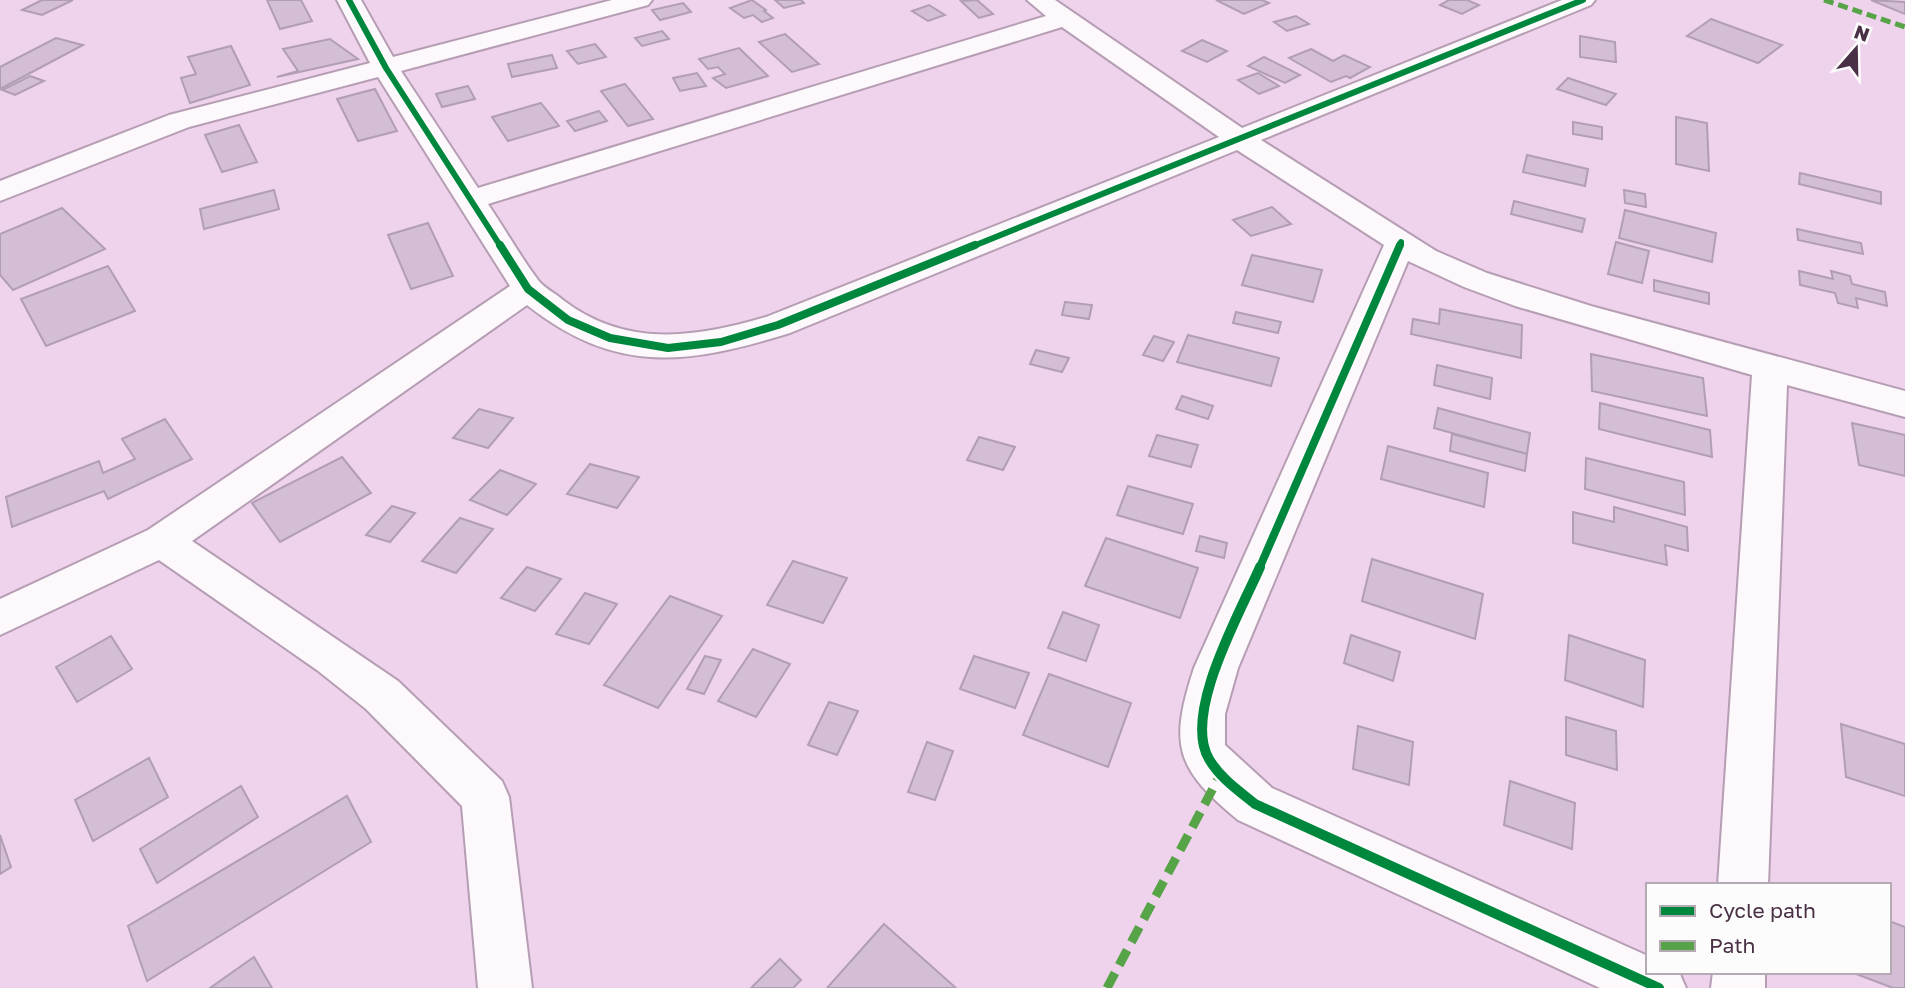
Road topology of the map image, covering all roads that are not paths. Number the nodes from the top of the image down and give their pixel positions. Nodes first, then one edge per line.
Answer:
1 (349, 0) edge
2 (640, 0) edge
3 (1039, 0) edge
4 (1583, 0) edge
5 (1063, 19) junction
6 (386, 68) junction
7 (1240, 139) junction
8 (0, 192) edge
9 (473, 200) junction
10 (1401, 242) junction
11 (528, 289) junction
12 (1770, 370) junction
13 (1905, 404) edge
14 (162, 541) junction
15 (0, 618) edge
16 (1743, 883) edge
17 (505, 988) edge
18 (1659, 988) edge

1 - 6 street
2 - 6 street
3 - 5 street
4 - 7 street
5 - 7 street
5 - 9 street
6 - 8 street
6 - 9 street
7 - 10 street
7 - 11 street
9 - 11 street
10 - 12 street
10 - 18 street
11 - 14 street
12 - 13 street
12 - 16 street
14 - 15 street
14 - 17 street

